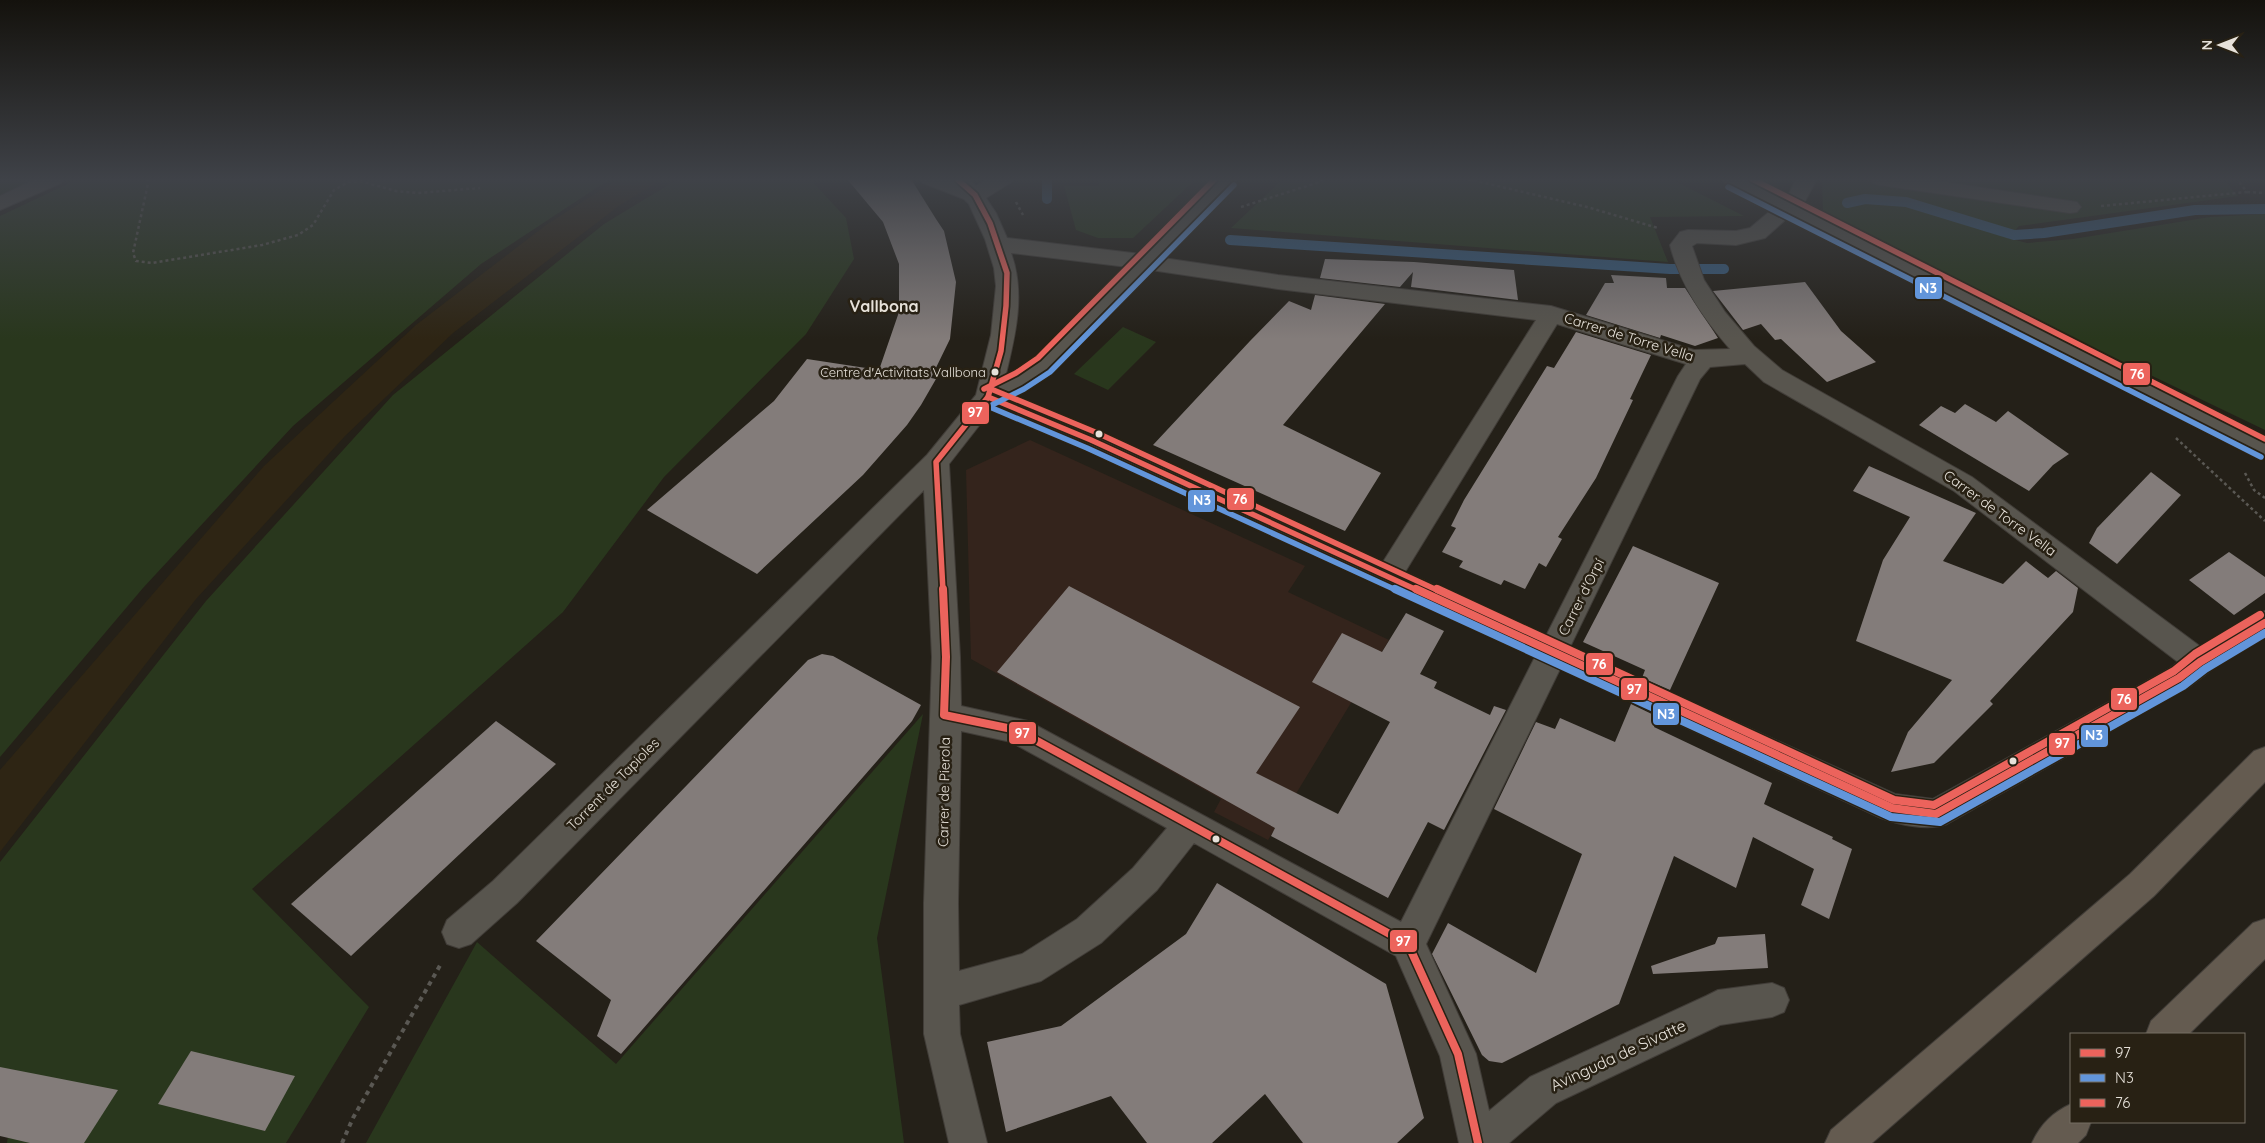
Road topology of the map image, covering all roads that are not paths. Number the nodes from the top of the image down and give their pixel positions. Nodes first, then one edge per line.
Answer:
1 (994, 232) edge
2 (1176, 232) edge
3 (1758, 232) edge
4 (1838, 232) edge
5 (998, 244) junction
6 (1146, 262) junction
7 (1551, 314) junction
8 (1749, 356) junction
9 (1703, 359) junction
10 (988, 397) junction
11 (2265, 449) edge
12 (936, 462) junction
13 (1388, 577) junction
14 (2265, 623) edge
15 (1553, 653) junction
16 (2200, 662) junction
17 (944, 715) junction
18 (2265, 761) edge
19 (1190, 824) junction
20 (459, 932) road end
21 (2265, 935) edge
22 (1408, 944) junction
23 (941, 993) junction
24 (1772, 1000) dead end
25 (2165, 1033) edge
26 (2072, 1123) edge
27 (968, 1143) edge
28 (1479, 1143) edge
29 (1844, 1143) edge
30 (2051, 1143) edge

1 - 5 street
2 - 6 street
3 - 8 street
4 - 11 street, bridge
5 - 6 street, Carrer de Torre Vella
5 - 10 street
6 - 7 street, Carrer de Torre Vella
6 - 10 street
7 - 9 street, Carrer de Torre Vella
7 - 13 street
8 - 9 street, Carrer de Torre Vella
8 - 16 street, Carrer de Torre Vella
9 - 15 street, Carrer d'Orpí
10 - 12 street
10 - 13 street
12 - 17 street, Carrer de Pierola
12 - 20 street, Torrent de Tapioles
13 - 15 street
14 - 16 street
15 - 16 street
15 - 22 street, Carrer d'Orpí
17 - 19 street
17 - 23 street, Carrer de Pierola
18 - 29 highway
19 - 22 street
19 - 23 street
21 - 25 highway
22 - 28 street
23 - 27 street, Carrer de Pierola
24 - 28 street, Avinguda de Sivatte
26 - 30 highway

